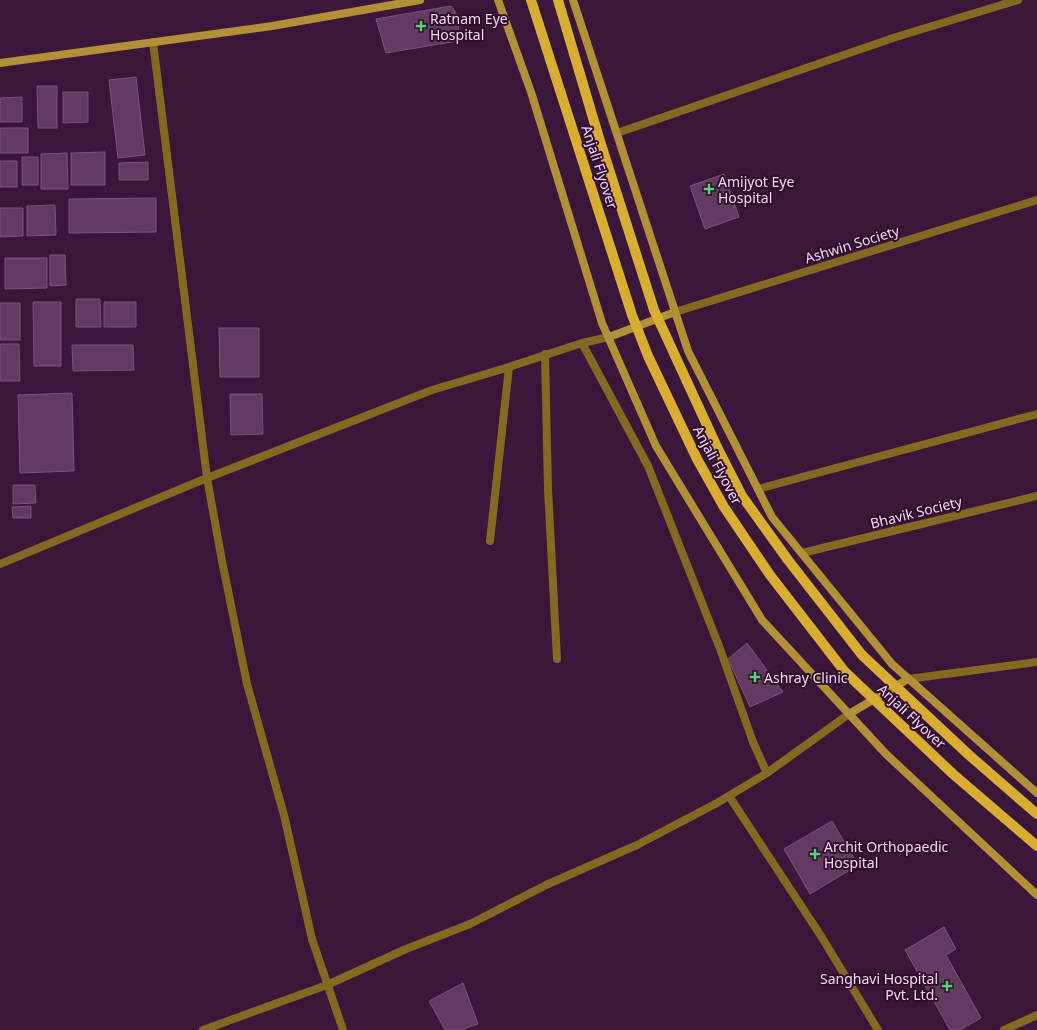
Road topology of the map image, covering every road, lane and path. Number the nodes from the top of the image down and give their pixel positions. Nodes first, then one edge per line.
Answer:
1 (420, 0) edge
2 (498, 0) edge
3 (531, 0) edge
4 (558, 0) edge
5 (573, 0) edge
6 (1018, 0) edge
7 (154, 42) junction
8 (0, 63) edge
9 (617, 133) junction
10 (1037, 200) edge
11 (675, 312) junction
12 (609, 337) junction
13 (582, 343) junction
14 (545, 354) junction
15 (509, 367) junction
16 (1037, 414) edge
17 (207, 478) junction
18 (758, 489) junction
19 (1037, 496) edge
20 (490, 541) dead end
21 (802, 553) junction
22 (0, 564) edge
23 (557, 658) dead end
24 (1037, 662) edge
25 (908, 679) junction
26 (850, 714) junction
27 (767, 773) junction
28 (1037, 793) edge
29 (729, 796) junction
30 (1037, 814) edge
31 (1037, 846) edge
32 (1037, 895) edge
33 (327, 984) junction
34 (1037, 1016) edge
35 (203, 1030) edge
36 (344, 1030) edge
37 (878, 1030) edge
38 (1004, 1030) edge

1 - 7 street
2 - 12 street
3 - 31 main road, Anjali Flyover
4 - 30 main road, Anjali Flyover
5 - 9 street
6 - 9 street
7 - 8 street
7 - 17 street
9 - 11 street
10 - 11 street, Ashwin Society
11 - 12 street
11 - 18 street
12 - 13 street
12 - 26 street
13 - 14 street
13 - 27 street
14 - 15 street
14 - 23 street
15 - 17 street
15 - 20 street
16 - 18 street
17 - 22 street
17 - 33 street
18 - 21 street
19 - 21 street, Bhavik Society
21 - 25 street
24 - 25 street
25 - 26 street
25 - 28 street
26 - 27 street
26 - 32 street
27 - 29 street
29 - 33 street
29 - 37 street
33 - 35 street
33 - 36 street
34 - 38 street

